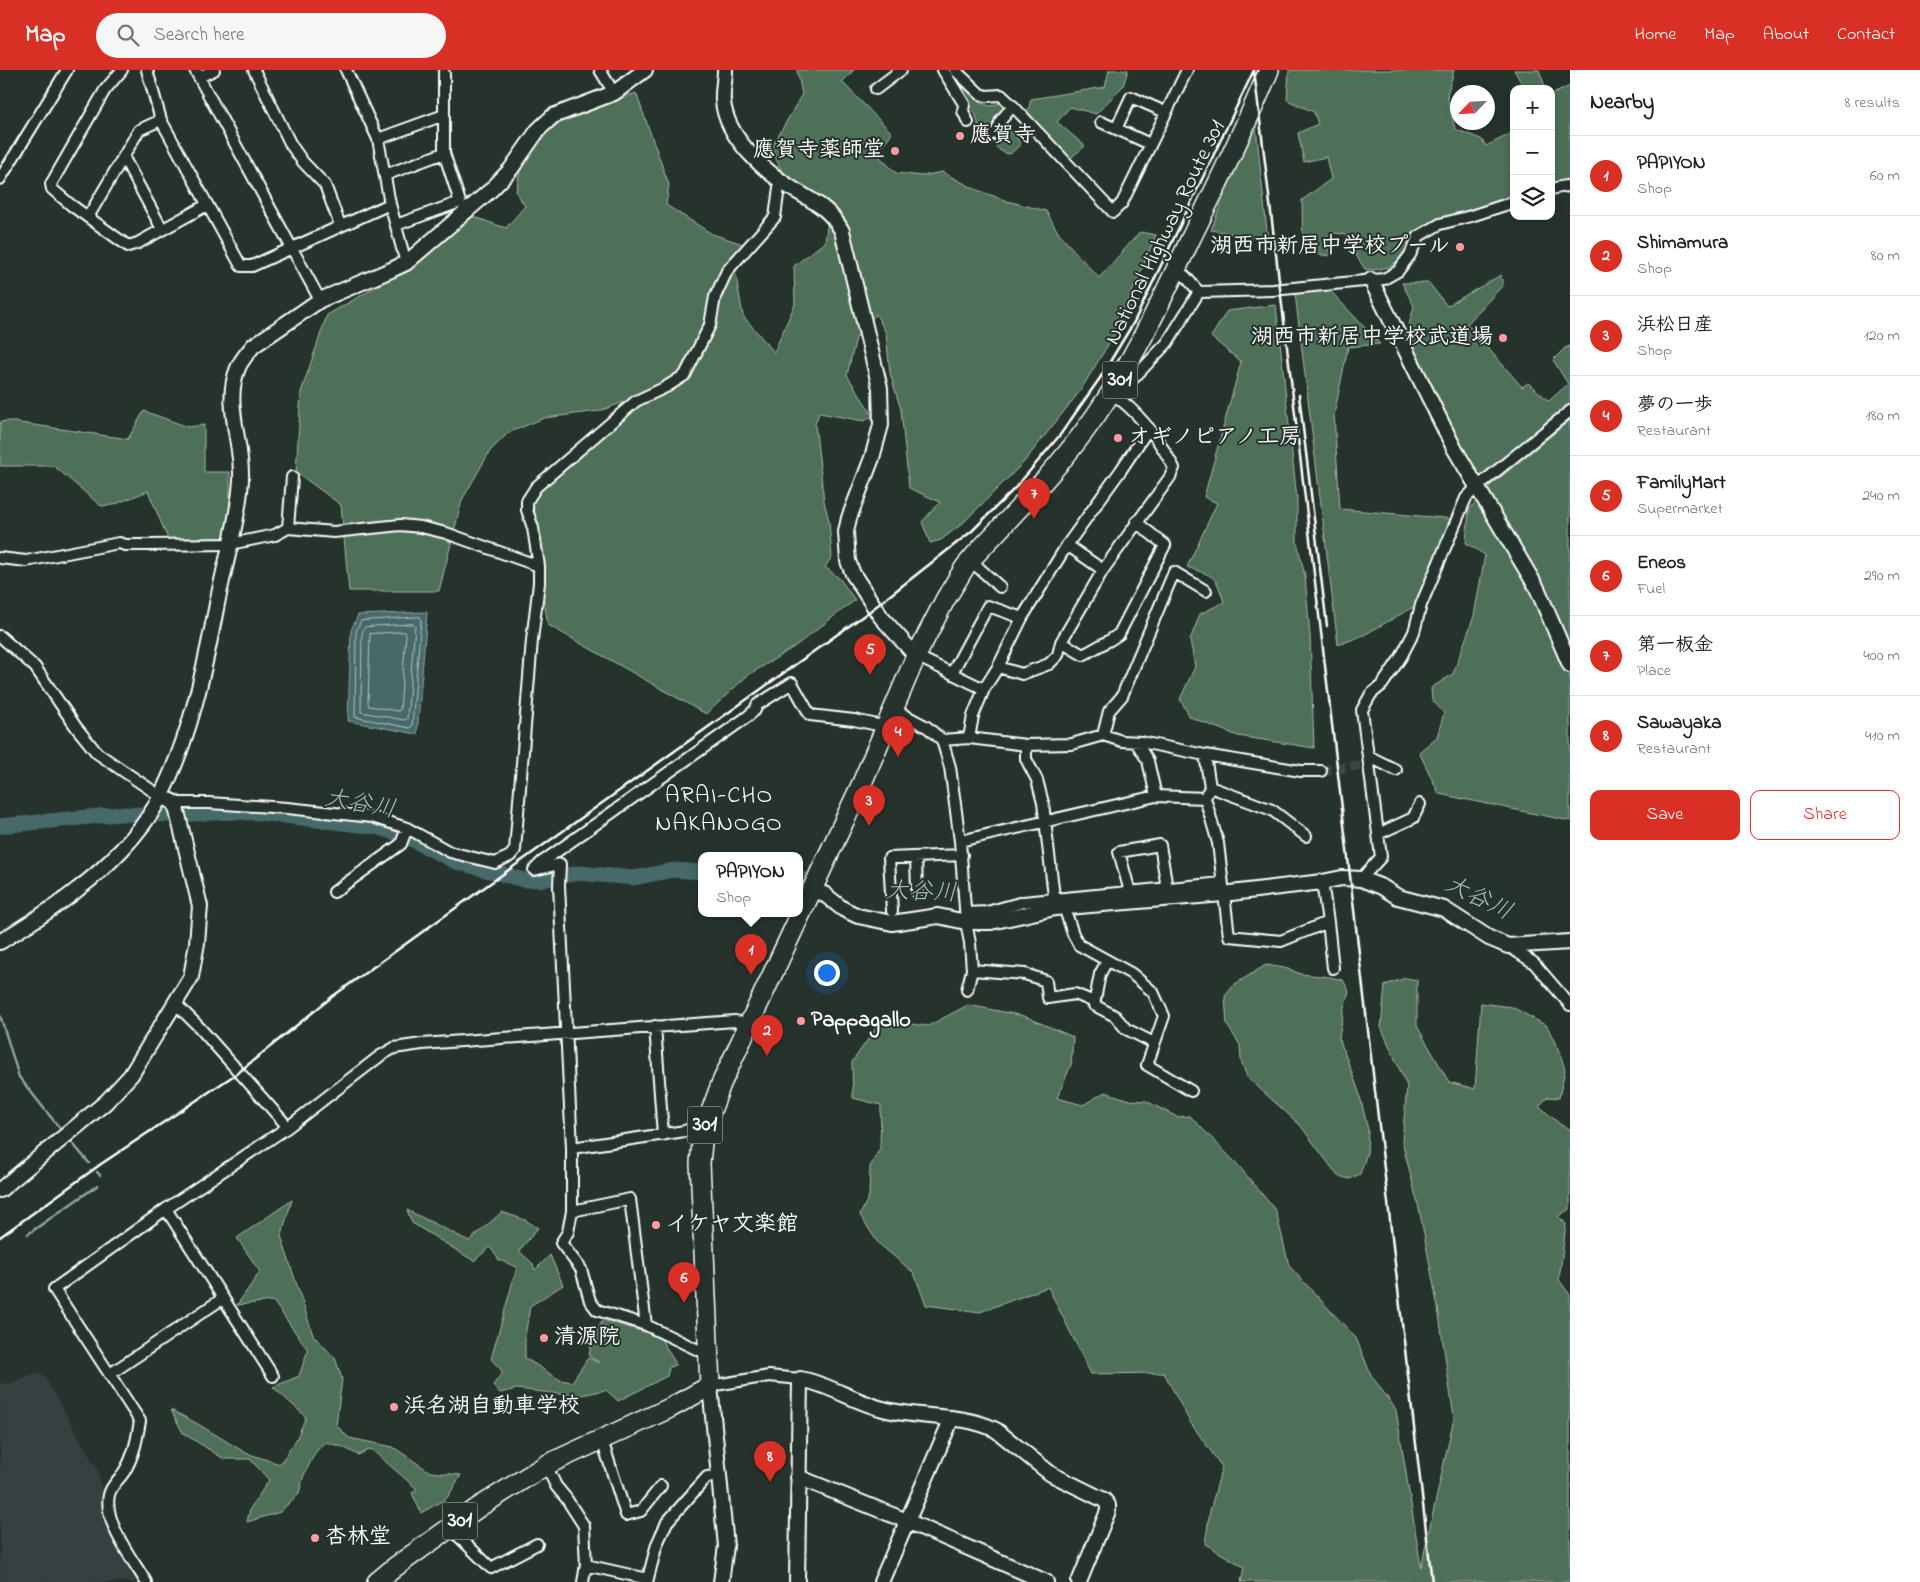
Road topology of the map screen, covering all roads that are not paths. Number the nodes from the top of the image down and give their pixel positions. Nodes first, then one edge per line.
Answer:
1 (67, 70) edge
2 (122, 70) edge
3 (147, 70) edge
4 (214, 70) edge
5 (254, 70) edge
6 (346, 70) edge
7 (600, 70) edge
8 (645, 70) edge
9 (725, 70) edge
10 (901, 70) edge
11 (943, 70) edge
12 (956, 70) edge
13 (1187, 70) edge
14 (1269, 70) edge
15 (444, 73) dead end
16 (197, 74) edge
17 (876, 89) dead end
18 (614, 93) junction
19 (1013, 106) junction
20 (1165, 112) junction
21 (444, 115) junction
22 (161, 120) junction
23 (968, 122) dead end
24 (1101, 122) dead end
25 (1116, 129) junction
26 (986, 137) dead end
27 (378, 139) junction
28 (1150, 144) junction
29 (444, 153) junction
30 (124, 158) junction
31 (385, 175) junction
32 (0, 179) edge
33 (780, 180) junction
34 (1570, 187) edge
35 (1555, 188) edge
36 (1510, 203) edge
37 (390, 204) junction
38 (207, 205) junction
39 (88, 217) junction
40 (340, 225) junction
41 (396, 225) junction
42 (162, 229) junction
43 (292, 249) junction
44 (406, 262) junction
45 (1176, 271) junction
46 (1371, 280) junction
47 (1199, 292) junction
48 (320, 300) junction
49 (1116, 385) junction
50 (1570, 411) edge
51 (1149, 428) junction
52 (292, 477) dead end
53 (1477, 486) junction
54 (1136, 522) junction
55 (288, 528) junction
56 (230, 544) junction
57 (1067, 545) junction
58 (0, 558) edge
59 (970, 560) junction
60 (539, 566) junction
61 (1103, 570) junction
62 (1000, 587) dead end
63 (1206, 591) dead end
64 (1022, 618) junction
65 (0, 636) edge
66 (1061, 642) junction
67 (916, 656) junction
68 (1570, 665) edge
69 (998, 667) junction
70 (952, 673) junction
71 (984, 689) junction
72 (891, 719) junction
73 (1103, 735) junction
74 (969, 738) junction
75 (942, 740) junction
76 (1136, 742) junction
77 (1026, 745) junction
78 (1205, 755) junction
79 (1366, 762) junction
80 (1396, 770) dead end
81 (1321, 771) tunnel mouth
82 (1210, 787) junction
83 (160, 796) junction
84 (1156, 796) junction
85 (1205, 798) junction
86 (174, 803) junction
87 (1420, 804) dead end
88 (1046, 822) junction
89 (407, 828) junction
90 (1378, 834) junction
91 (1306, 836) dead end
92 (960, 841) junction
93 (962, 855) junction
94 (916, 857) junction
95 (1362, 879) junction
96 (1322, 882) junction
97 (815, 885) junction
98 (1167, 888) junction
99 (1223, 888) junction
100 (334, 892) dead end
101 (917, 892) dead end
102 (1130, 892) junction
103 (1057, 905) junction
104 (803, 911) edge
105 (892, 911) dead end
106 (800, 917) edge
107 (966, 917) junction
108 (1328, 922) junction
109 (0, 942) edge
110 (1570, 942) edge
111 (1508, 946) junction
112 (1107, 961) junction
113 (1333, 968) dead end
114 (972, 970) junction
115 (967, 990) dead end
116 (1094, 1002) junction
117 (176, 1004) junction
118 (1570, 1005) edge
119 (750, 1024) junction
120 (655, 1026) junction
121 (565, 1033) junction
122 (1154, 1043) junction
123 (1191, 1091) dead end
124 (706, 1123) junction
125 (288, 1127) junction
126 (664, 1135) junction
127 (572, 1148) junction
128 (0, 1190) edge
129 (166, 1209) junction
130 (572, 1210) junction
131 (222, 1299) junction
132 (646, 1325) junction
133 (708, 1349) junction
134 (110, 1374) junction
135 (273, 1376) dead end
136 (800, 1378) junction
137 (710, 1386) junction
138 (952, 1418) junction
139 (602, 1440) junction
140 (546, 1465) junction
141 (719, 1476) junction
142 (798, 1477) junction
143 (661, 1486) dead end
144 (907, 1521) junction
145 (450, 1528) junction
146 (537, 1544) dead end
147 (586, 1565) junction
148 (648, 1580) edge
149 (146, 1582) edge
150 (377, 1582) edge
151 (583, 1582) edge
152 (720, 1582) edge
153 (798, 1582) edge
154 (881, 1582) edge
155 (1046, 1582) edge
156 (1079, 1582) edge

1 - 32 street
2 - 39 street
3 - 22 street
4 - 16 street
5 - 40 street
6 - 27 street
7 - 18 street
8 - 18 street
9 - 33 street
10 - 17 street
11 - 23 street
12 - 19 street
13 - 20 street
14 - 45 highway, National Highway Route 301 / 301
15 - 21 street
16 - 43 street
18 - 44 street
19 - 26 street
19 - 28 street
20 - 25 street
20 - 28 street
21 - 27 street
21 - 29 street
22 - 30 street
22 - 38 street
24 - 25 street
25 - 28 street
27 - 31 street
29 - 31 street
29 - 41 street
30 - 39 street
30 - 42 street
31 - 37 street
33 - 60 street
33 - 67 street
34 - 35 street
36 - 46 street
37 - 40 street
37 - 41 street
38 - 42 street
38 - 43 street
39 - 42 street
40 - 43 street
41 - 44 street
43 - 48 street
44 - 48 street
45 - 47 street
45 - 49 highway, National Highway Route 301 / 301
46 - 47 street
46 - 53 street
47 - 49 street
48 - 56 street
49 - 51 street
49 - 59 highway, National Highway Route 301 / 301
50 - 53 street
51 - 54 street
51 - 57 street
52 - 55 street
53 - 68 street
53 - 79 street
54 - 61 street
54 - 66 street
55 - 56 street
55 - 60 street
56 - 58 street
56 - 83 street
57 - 61 street
57 - 64 street
59 - 62 street
59 - 67 highway, National Highway Route 301 / 301
60 - 89 street
61 - 66 street
63 - 73 street
64 - 69 street
64 - 70 street
65 - 83 street
66 - 69 street
67 - 70 street
67 - 72 highway, National Highway Route 301 / 301
69 - 71 street
70 - 71 street
71 - 74 street
72 - 75 street
72 - 97 highway, National Highway Route 301 / 301
72 - 121 street
73 - 76 street
73 - 77 street
74 - 75 street
74 - 77 street
75 - 92 street
76 - 78 street
76 - 84 street
77 - 88 street
78 - 81 street
78 - 82 street
79 - 80 street
79 - 90 street
82 - 85 street
82 - 91 street
83 - 86 street
83 - 109 street
84 - 85 street
84 - 88 street
85 - 99 street
86 - 89 street
86 - 117 street
87 - 90 street
88 - 92 street
88 - 103 street
89 - 100 street
90 - 95 street
92 - 93 street
93 - 94 street
93 - 107 street
94 - 101 street
94 - 105 street
95 - 96 street
95 - 111 street
96 - 99 street
96 - 108 street
97 - 104 highway, National Highway Route 301 / 301
97 - 107 street
98 - 99 street
98 - 102 street
98 - 102 street
99 - 103 street
99 - 108 street
102 - 103 street
103 - 107 street
103 - 112 street
106 - 119 highway, National Highway Route 301 / 301
107 - 114 street
108 - 113 street
110 - 111 street
111 - 118 street
112 - 116 street
112 - 122 street
114 - 115 street
114 - 116 street
116 - 122 street
117 - 125 street
117 - 128 street
119 - 120 street
119 - 124 highway, National Highway Route 301 / 301
120 - 121 street
120 - 126 street
121 - 125 street
121 - 127 street
122 - 123 street
124 - 126 street
124 - 133 highway, National Highway Route 301 / 301
125 - 129 street
126 - 127 street
127 - 130 street
129 - 131 street
129 - 134 street
130 - 132 street
130 - 132 street
131 - 134 street
131 - 135 street
132 - 133 street
133 - 137 highway, National Highway Route 301 / 301
134 - 149 street
136 - 137 street
136 - 138 street
136 - 142 street
137 - 139 highway, 301
137 - 141 street
138 - 144 street
138 - 156 street
139 - 140 highway, 301
139 - 143 street
140 - 145 highway, 301
140 - 147 street
141 - 148 street
141 - 152 street
142 - 144 street
142 - 153 street
144 - 154 street
144 - 155 street
145 - 146 street
145 - 150 highway, 301
147 - 148 street
147 - 151 street

